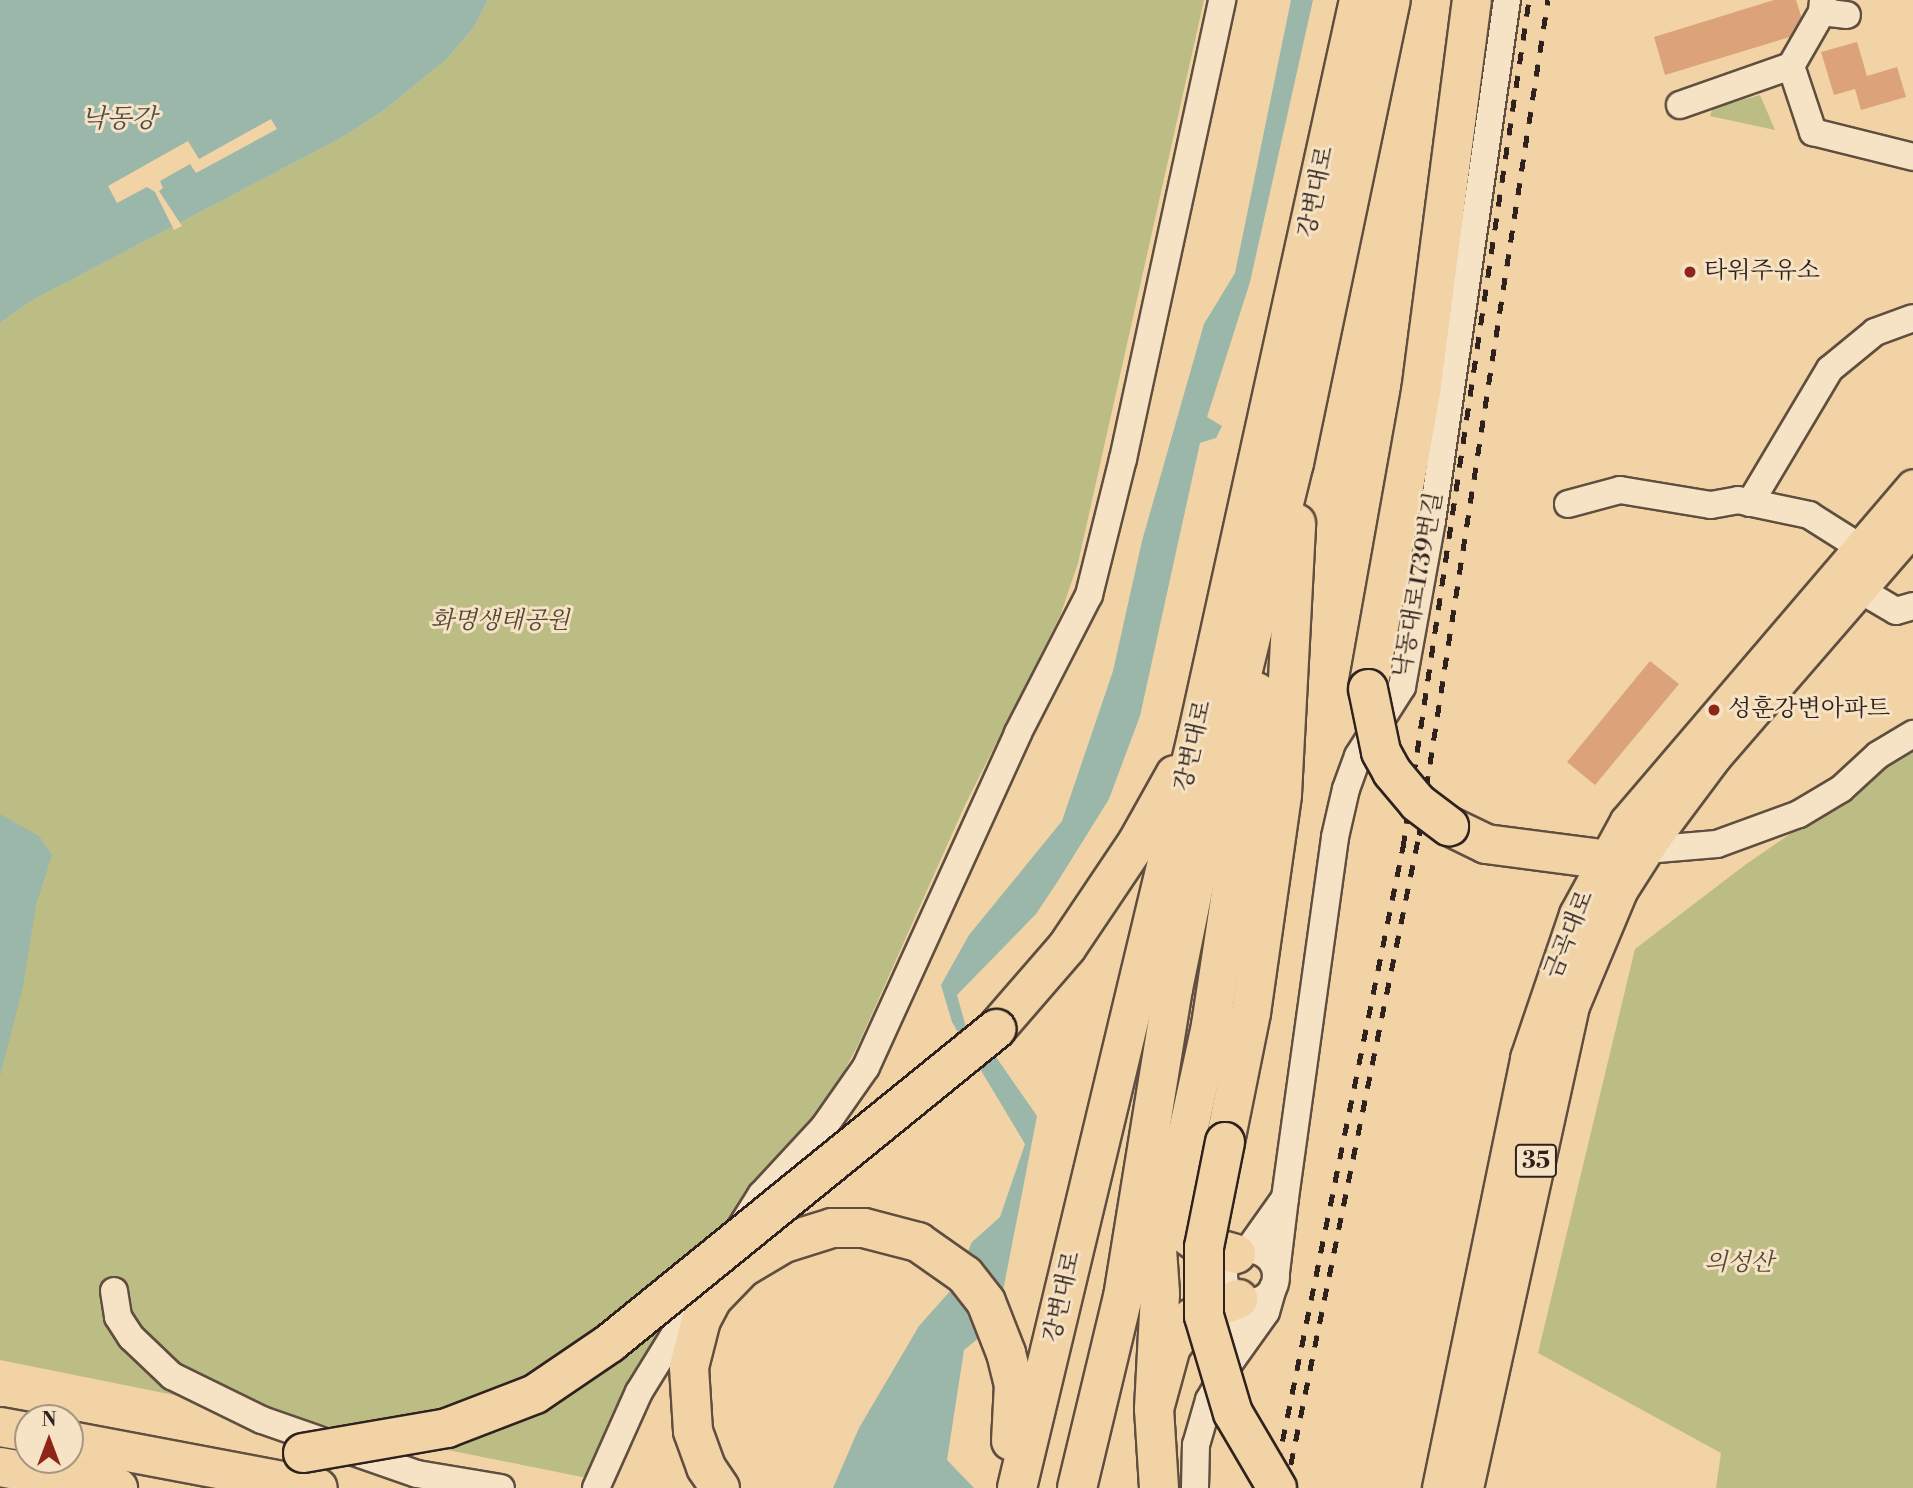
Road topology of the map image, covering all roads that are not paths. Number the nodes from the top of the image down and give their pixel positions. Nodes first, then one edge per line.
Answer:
1 (1222, 0) edge
2 (1472, 0) edge
3 (1507, 0) edge
4 (1383, 1) edge
5 (1831, 9) edge
6 (1791, 66) junction
7 (1680, 105) dead end
8 (1913, 157) edge
9 (1913, 318) edge
10 (1294, 463) junction
11 (1913, 486) edge
12 (1750, 503) junction
13 (1568, 504) dead end
14 (1913, 527) edge
15 (1858, 546) junction
16 (1857, 588) junction
17 (1913, 606) edge
18 (1255, 621) junction
19 (1913, 734) edge
20 (1197, 737) junction
21 (1647, 848) junction
22 (1602, 859) junction
23 (1152, 1108) junction
24 (1285, 1198) junction
25 (1242, 1252) junction
26 (1257, 1290) junction
27 (114, 1291) dead end
28 (1154, 1409) junction
29 (84, 1444) edge
30 (129, 1452) junction
31 (0, 1467) edge
32 (68, 1488) edge
33 (118, 1488) edge
34 (318, 1488) edge
35 (501, 1488) edge
36 (596, 1488) edge
37 (720, 1488) edge
38 (1008, 1488) edge
39 (1017, 1488) edge
40 (1077, 1488) edge
41 (1159, 1488) edge
42 (1195, 1488) edge
43 (1277, 1488) edge
44 (1439, 1488) edge
45 (1466, 1488) edge

1 - 36 street
2 - 22 highway, bridge
3 - 24 street, 낙동대로1739번길
4 - 10 highway, 강변대로
4 - 20 highway, 강변대로
5 - 6 street
6 - 7 street
6 - 8 street
9 - 12 street
10 - 18 highway, 강변대로
10 - 43 highway, bridge
11 - 15 main road, 금곡대로 / 35
12 - 13 street
12 - 15 street
14 - 16 main road, 금곡대로 / 35
15 - 22 main road, 금곡대로 / 35
16 - 17 street
16 - 21 main road, 금곡대로 / 35
18 - 23 highway, 강변대로
18 - 25 highway
19 - 21 street
20 - 30 highway, bridge
20 - 39 highway, 강변대로
21 - 22 street
21 - 45 main road, 금곡대로 / 35
22 - 44 main road, 금곡대로 / 35
23 - 28 highway
23 - 40 highway, 강변대로
24 - 25 street
24 - 26 street, 낙동대로1739번길
25 - 26 street
25 - 26 street
26 - 28 highway
26 - 42 street, 낙동대로1739번길
27 - 35 street
28 - 41 highway
29 - 30 highway
30 - 34 highway
31 - 32 highway
31 - 33 highway
37 - 38 highway

